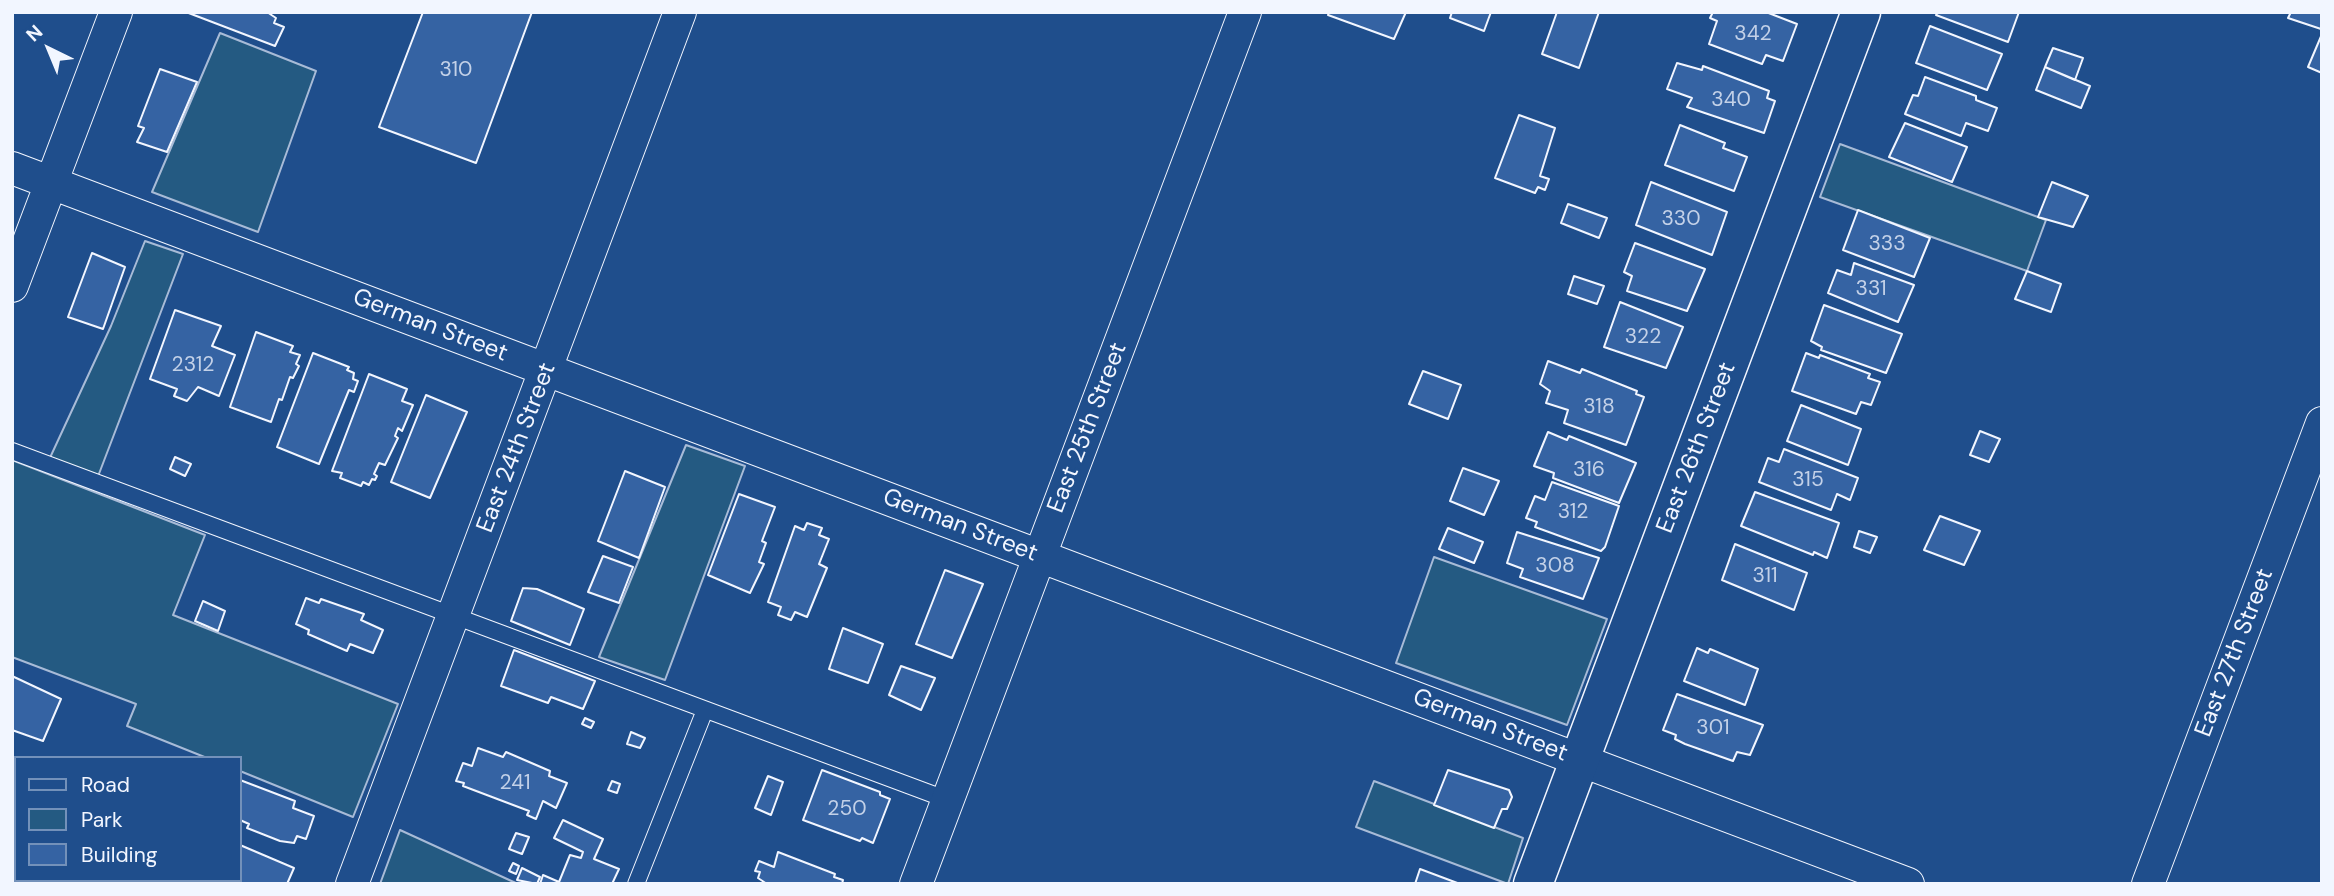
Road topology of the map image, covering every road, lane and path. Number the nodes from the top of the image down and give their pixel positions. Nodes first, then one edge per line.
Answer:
1 (116, 12) edge
2 (680, 12) edge
3 (1245, 12) edge
4 (1861, 12) edge
5 (12, 168) edge
6 (51, 183) junction
7 (12, 286) edge
8 (546, 370) junction
9 (2322, 423) edge
10 (12, 451) edge
11 (1039, 556) junction
12 (453, 618) junction
13 (705, 710) junction
14 (1580, 760) junction
15 (948, 800) junction
16 (352, 884) edge
17 (636, 884) edge
18 (916, 884) edge
19 (1533, 884) edge
20 (1908, 884) edge
21 (2148, 884) edge

1 - 6 street
2 - 8 street, East 24th Street
3 - 11 street, East 25th Street
4 - 14 main road, East 26th Street
5 - 6 street, German Street
6 - 7 street
6 - 8 street, German Street
8 - 11 street, German Street
8 - 12 street, East 24th Street
9 - 21 street, East 27th Street
10 - 12 lane
11 - 14 street, German Street
11 - 15 street, East 25th Street
12 - 13 lane
12 - 16 street, East 24th Street
13 - 15 lane
13 - 17 lane
14 - 19 main road, East 26th Street
14 - 20 street, German Street
15 - 18 street, East 25th Street

